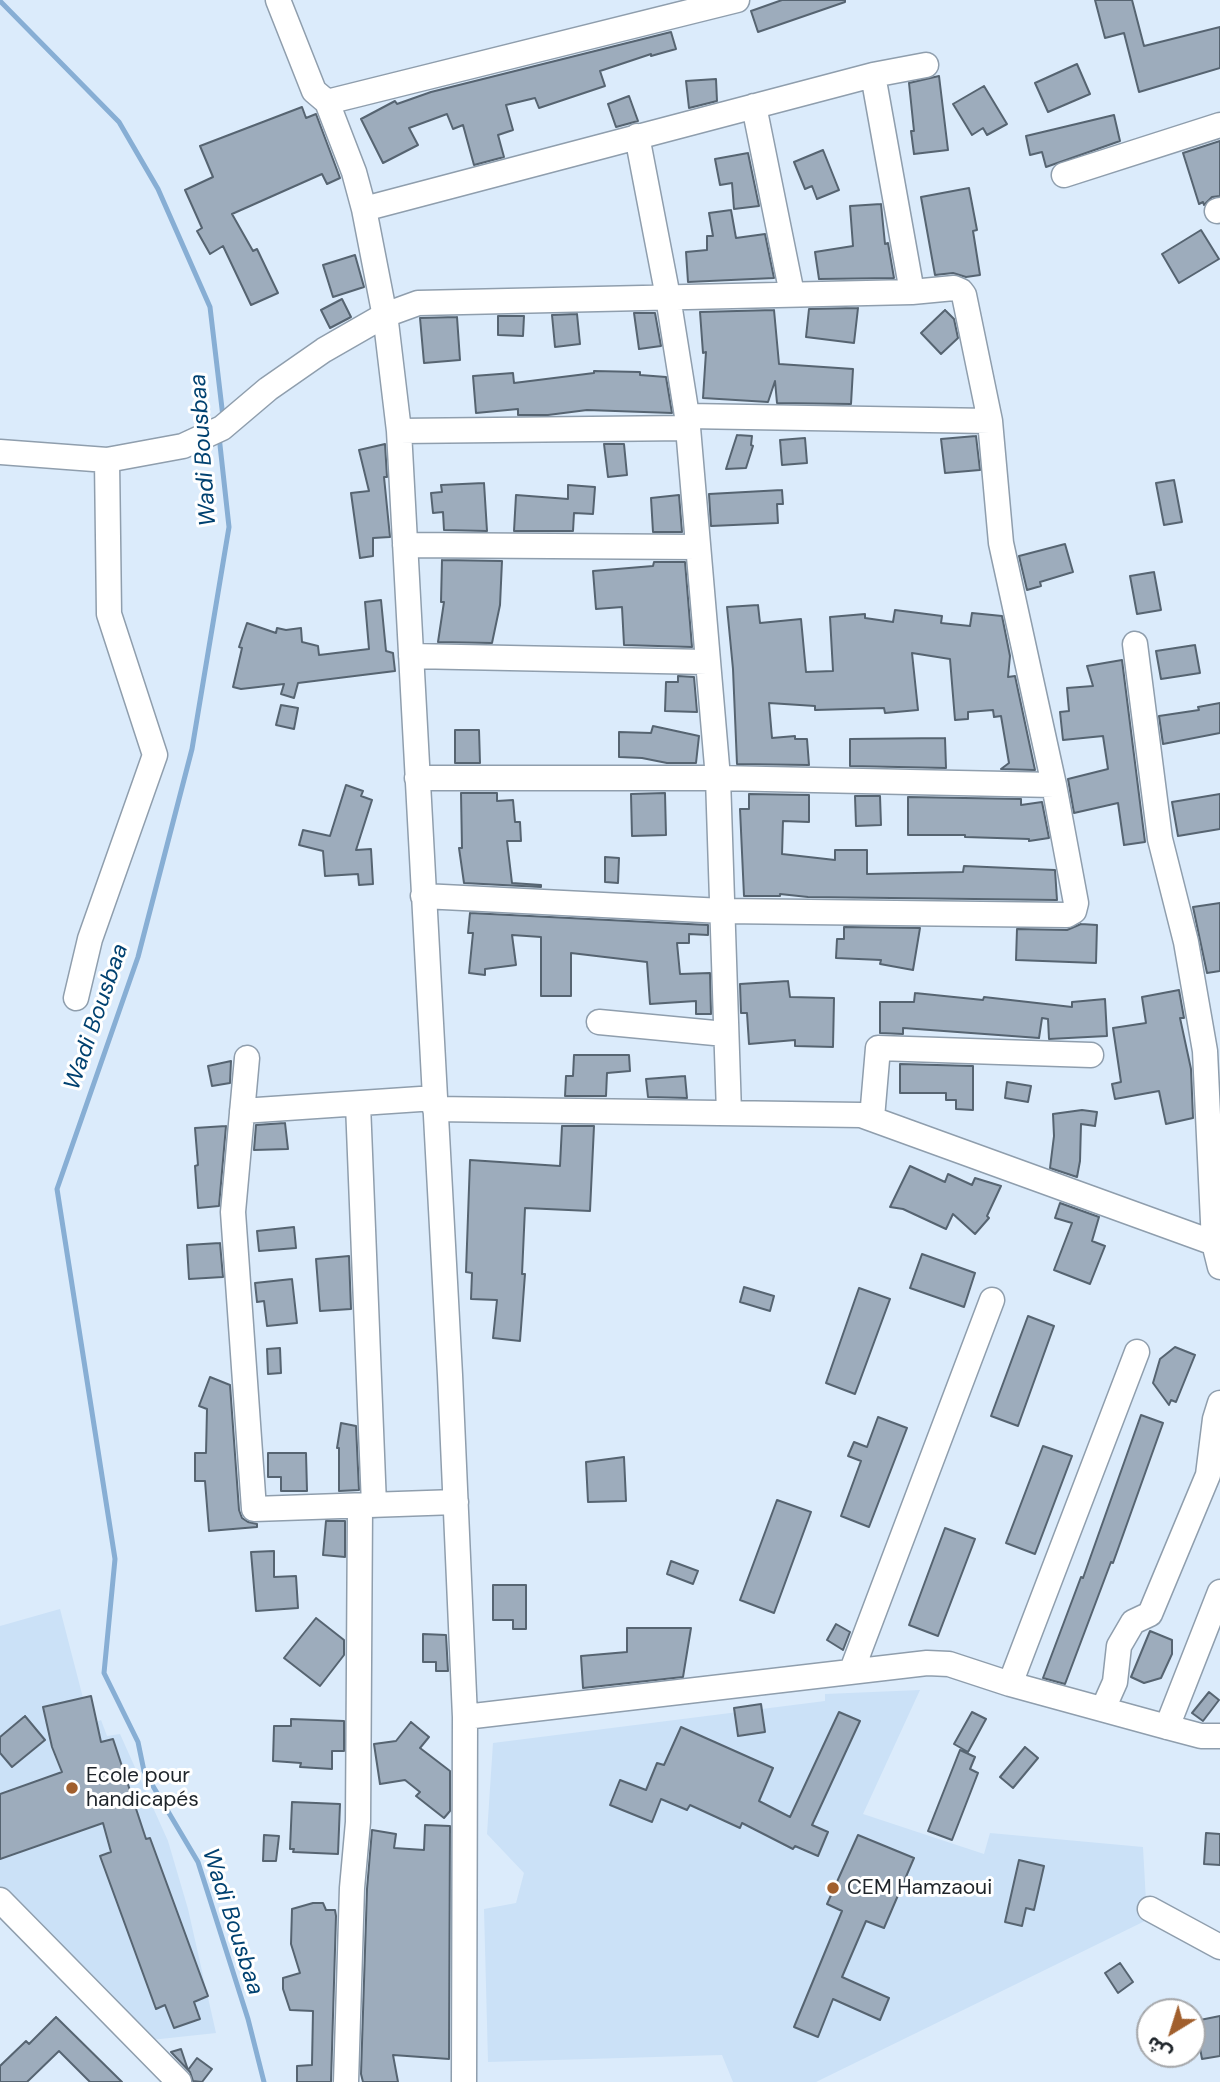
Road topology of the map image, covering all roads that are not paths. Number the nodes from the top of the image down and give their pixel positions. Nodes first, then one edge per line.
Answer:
1 (278, 0) edge
2 (737, 0) edge
3 (926, 65) dead end
4 (873, 75) junction
5 (327, 102) junction
6 (754, 106) junction
7 (1220, 125) edge
8 (638, 136) junction
9 (1064, 175) dead end
10 (364, 209) junction
11 (912, 292) junction
12 (792, 294) junction
13 (668, 297) junction
14 (385, 315) junction
15 (990, 421) junction
16 (687, 422) junction
17 (398, 431) junction
18 (0, 452) edge
19 (107, 460) junction
20 (405, 545) junction
21 (697, 547) junction
22 (1135, 644) dead end
23 (411, 656) junction
24 (707, 662) junction
25 (417, 778) junction
26 (718, 778) junction
27 (1054, 785) junction
28 (423, 896) junction
29 (723, 911) junction
30 (76, 998) dead end
31 (599, 1021) dead end
32 (725, 1034) junction
33 (1091, 1055) dead end
34 (247, 1058) dead end
35 (358, 1104) junction
36 (435, 1104) junction
37 (242, 1111) junction
38 (729, 1113) junction
39 (872, 1118) junction
40 (1218, 1249) edge
41 (992, 1300) dead end
42 (1137, 1352) dead end
43 (1220, 1403) edge
44 (1214, 1481) edge
45 (456, 1502) junction
46 (367, 1506) junction
47 (1220, 1591) edge
48 (1214, 1628) edge
49 (852, 1670) junction
50 (1010, 1684) junction
51 (1103, 1709) junction
52 (465, 1717) junction
53 (1167, 1727) junction
54 (1219, 1735) edge
55 (0, 1899) edge
56 (1150, 1909) dead end
57 (1220, 1947) edge
58 (178, 2082) edge
59 (346, 2082) edge
60 (464, 2082) edge

1 - 5 street
2 - 5 street
3 - 4 street
4 - 6 street
4 - 11 street
5 - 10 street
6 - 8 street
6 - 12 street
7 - 9 street
8 - 10 street
8 - 13 street
10 - 14 street
11 - 12 street
11 - 15 street
12 - 13 street
13 - 14 street
13 - 16 street
14 - 17 street
14 - 19 street
15 - 16 street
15 - 27 street
16 - 17 street
16 - 21 street
17 - 20 street
18 - 19 street
19 - 30 street
20 - 21 street
20 - 23 street
21 - 24 street
22 - 40 street
23 - 24 street
23 - 25 street
24 - 26 street
25 - 26 street
25 - 28 street
26 - 27 street
26 - 29 street
27 - 29 street
28 - 29 street
28 - 36 street
29 - 32 street
31 - 32 street
32 - 38 street
33 - 39 street
34 - 37 street
35 - 36 street
35 - 37 street
35 - 46 street
36 - 38 street
36 - 45 street
37 - 46 street
38 - 39 street
39 - 40 street
41 - 49 street
42 - 50 street
43 - 44 street
44 - 51 street
45 - 46 street
45 - 52 street
46 - 59 street
47 - 48 street
48 - 53 street
49 - 50 street
49 - 52 street
50 - 51 street
51 - 53 street
52 - 60 street
53 - 54 street
55 - 58 street
56 - 57 street

